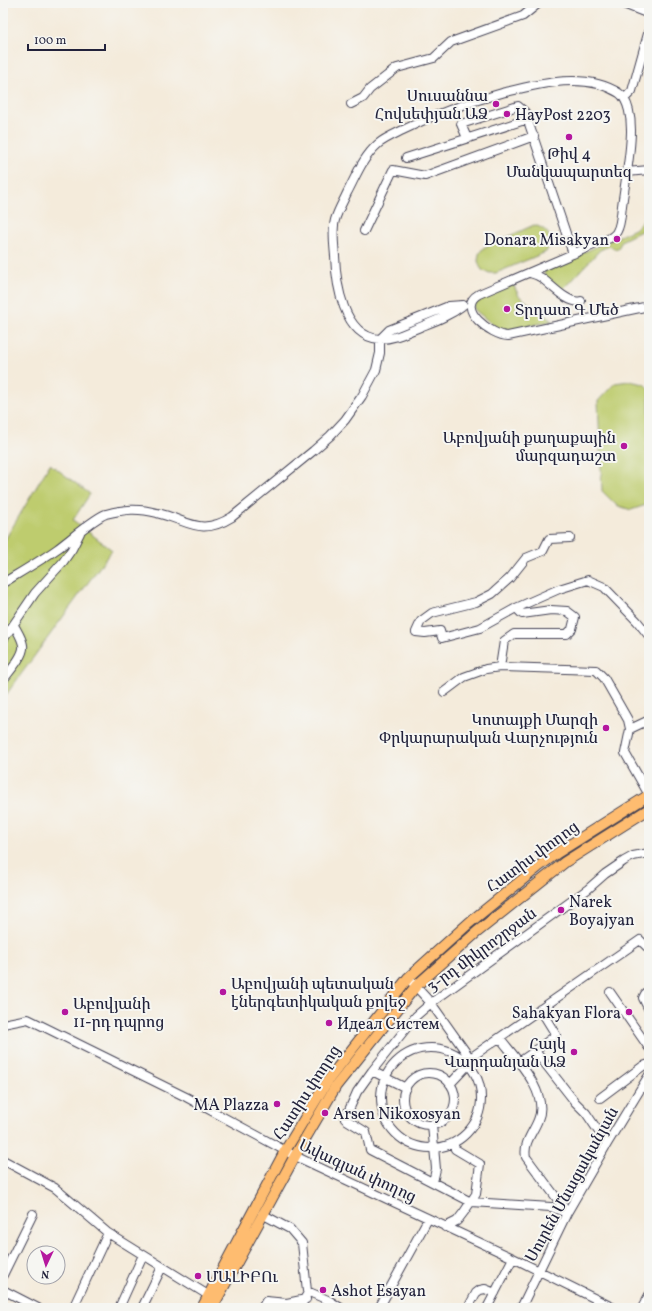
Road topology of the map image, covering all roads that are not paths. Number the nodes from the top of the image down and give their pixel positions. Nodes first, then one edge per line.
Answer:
1 (539, 3) edge
2 (621, 3) edge
3 (649, 14) edge
4 (649, 30) edge
5 (624, 98) junction
6 (351, 104) dead end
7 (528, 119) junction
8 (534, 136) junction
9 (467, 138) junction
10 (406, 158) dead end
11 (649, 170) edge
12 (627, 172) junction
13 (364, 231) dead end
14 (573, 254) junction
15 (530, 272) junction
16 (581, 301) dead end
17 (468, 305) junction
18 (649, 306) edge
19 (380, 339) junction
20 (80, 532) junction
21 (570, 538) dead end
22 (3, 583) edge
23 (516, 608) junction
24 (14, 625) junction
25 (649, 636) edge
26 (3, 640) edge
27 (500, 667) junction
28 (3, 680) edge
29 (444, 692) dead end
30 (649, 720) edge
31 (630, 729) junction
32 (649, 795) edge
33 (649, 809) edge
34 (649, 853) edge
35 (649, 949) edge
36 (408, 978) junction
37 (416, 986) junction
38 (649, 990) edge
39 (610, 992) dead end
40 (431, 1003) junction
41 (540, 1009) junction
42 (649, 1010) edge
43 (3, 1024) edge
44 (500, 1038) junction
45 (649, 1048) edge
46 (535, 1051) junction
47 (469, 1062) junction
48 (519, 1062) junction
49 (649, 1064) edge
50 (372, 1071) junction
51 (649, 1075) edge
52 (385, 1078) junction
53 (450, 1084) junction
54 (406, 1088) junction
55 (600, 1098) dead end
56 (432, 1125) junction
57 (453, 1143) junction
58 (607, 1144) junction
59 (435, 1147) junction
60 (285, 1151) junction
61 (295, 1156) junction
62 (3, 1160) edge
63 (433, 1182) junction
64 (471, 1202) junction
65 (567, 1213) junction
66 (34, 1214) dead end
67 (262, 1214) junction
68 (428, 1219) junction
69 (445, 1227) junction
70 (108, 1233) junction
71 (143, 1255) junction
72 (513, 1258) junction
73 (162, 1267) junction
74 (539, 1272) junction
75 (3, 1275) edge
76 (3, 1290) edge
77 (495, 1293) junction
78 (208, 1295) junction
79 (306, 1295) junction
80 (649, 1295) edge
81 (38, 1308) edge
82 (73, 1308) edge
83 (119, 1308) edge
84 (142, 1308) edge
85 (202, 1308) edge
86 (212, 1308) edge
87 (262, 1308) edge
88 (300, 1308) edge
89 (341, 1308) edge
90 (379, 1308) edge
91 (468, 1308) edge
92 (487, 1308) edge
93 (521, 1308) edge
94 (614, 1308) edge
95 (642, 1308) edge

1 - 6 street
2 - 3 street
4 - 5 street
5 - 12 street
5 - 19 street
7 - 8 street
7 - 9 street
7 - 9 street
8 - 13 street
8 - 14 street
9 - 10 street
11 - 12 street
12 - 14 street
14 - 15 street
15 - 16 street
15 - 17 street
17 - 18 street
17 - 19 street
19 - 20 street
20 - 22 street
20 - 24 street
21 - 23 street
23 - 25 street
23 - 27 street
24 - 26 street
24 - 28 street
27 - 29 street
27 - 31 street
30 - 31 street
31 - 32 street
32 - 36 main road, Հատիս փողոց
33 - 37 main road, Հատիս փողոց
34 - 40 street, 3-րդ միկրոշրջան
35 - 41 street
36 - 37 street
36 - 60 main road, Հատիս փողոց
37 - 40 street
37 - 61 main road, Հատիս փողոց
38 - 42 street
39 - 45 street
40 - 47 street
40 - 50 street, 3-րդ միկրոշրջան
41 - 44 street
41 - 46 street
43 - 60 street, Ավագյան փողոց
44 - 47 street
44 - 48 street
46 - 48 street
46 - 58 street
47 - 52 street
47 - 53 street
47 - 57 street
48 - 65 street
49 - 55 street
50 - 52 street
50 - 63 street, 3-րդ միկրոշրջան
51 - 58 street, Սուրեն Մնացականյան
52 - 54 street
52 - 59 street
53 - 54 street
53 - 56 street
54 - 56 street
56 - 59 street
57 - 59 street
57 - 64 street
58 - 65 street, Սուրեն Մնացականյան
59 - 63 street
60 - 61 street, Ավագյան փողոց
60 - 78 main road, Հատիս փողոց
61 - 67 main road, Հատիս փողոց
61 - 68 street, Ավագյան փողոց
62 - 70 street
63 - 64 street
64 - 65 street
64 - 69 street
65 - 74 street, Սուրեն Մնացականյան
66 - 75 street
67 - 79 street
67 - 86 main road, Հատիս փողոց
68 - 69 street, Ավագյան փողոց
68 - 90 street
69 - 72 street, Ավագյան փողոց
70 - 71 street
70 - 82 street
71 - 73 street
71 - 83 street
72 - 74 street, Ավագյան փողոց
72 - 77 street
73 - 78 street
73 - 84 street
74 - 93 street, Սուրեն Մնացականյան
74 - 94 street, Ավագյան փողոց
76 - 81 street
77 - 91 street
77 - 92 street
78 - 85 main road, Հատիս փողոց
79 - 87 street
79 - 88 street
79 - 89 street
80 - 95 street

